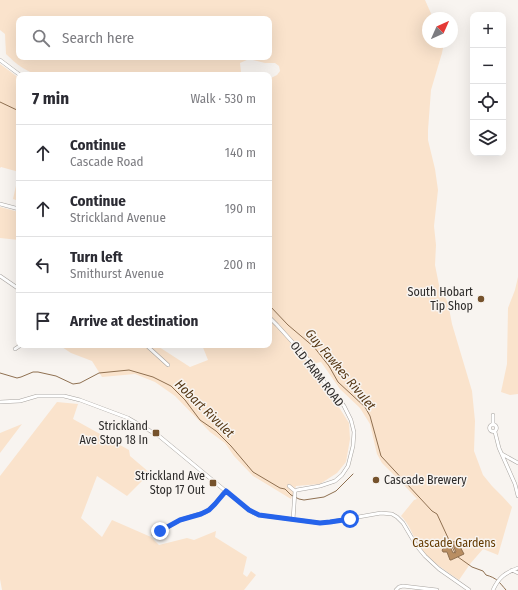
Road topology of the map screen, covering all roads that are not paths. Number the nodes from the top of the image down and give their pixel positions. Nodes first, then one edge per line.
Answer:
1 (0, 60) edge
2 (16, 72) edge
3 (0, 204) edge
4 (16, 208) edge
5 (0, 276) edge
6 (16, 287) edge
7 (272, 320) edge
8 (149, 348) edge
9 (168, 365) dead end
10 (0, 402) edge
11 (493, 415) dead end
12 (502, 454) junction
13 (518, 463) edge
14 (289, 486) dead end
15 (226, 491) junction
16 (295, 491) junction
17 (518, 496) edge
18 (293, 520) junction
19 (153, 534) dead end
20 (518, 568) edge
21 (512, 570) junction
22 (518, 573) edge
23 (396, 590) edge
24 (437, 590) edge
25 (468, 590) edge
26 (493, 590) edge

1 - 2 street
3 - 4 street
5 - 6 street
7 - 16 street, OLD FARM ROAD
8 - 9 street
10 - 15 street
11 - 12 street
12 - 13 street
12 - 17 street
14 - 16 street
15 - 18 street
15 - 19 street
16 - 18 street
18 - 25 street
20 - 21 street
21 - 22 street
21 - 26 street
23 - 24 street

